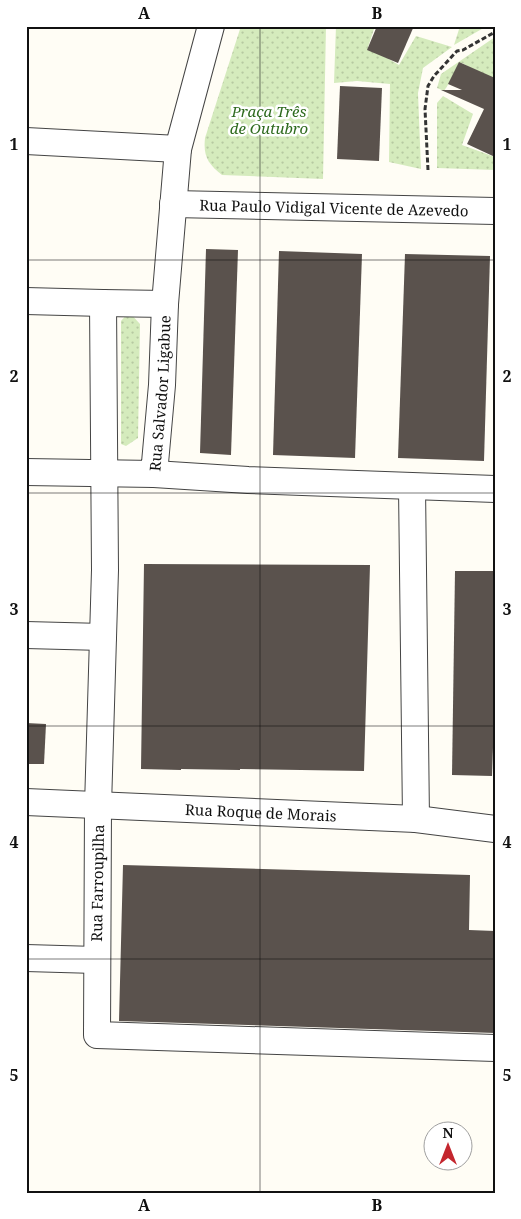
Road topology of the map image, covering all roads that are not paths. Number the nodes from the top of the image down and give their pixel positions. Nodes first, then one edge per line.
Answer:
1 (211, 26) edge
2 (26, 141) edge
3 (178, 149) junction
4 (173, 204) junction
5 (495, 211) edge
6 (26, 300) edge
7 (103, 303) junction
8 (165, 304) junction
9 (26, 472) edge
10 (104, 473) junction
11 (154, 474) junction
12 (412, 487) junction
13 (495, 489) edge
14 (26, 635) edge
15 (103, 637) junction
16 (26, 802) edge
17 (98, 806) junction
18 (416, 819) junction
19 (495, 829) edge
20 (26, 958) edge
21 (96, 960) junction
22 (495, 1048) edge

1 - 3 street, Rua Salvador Ligabue
2 - 3 street
3 - 4 street, Rua Salvador Ligabue
4 - 5 street, Rua Paulo Vidigal Vicente de Azevedo
4 - 8 street, Rua Salvador Ligabue
6 - 7 street
7 - 8 street
7 - 10 street
8 - 11 street, Rua Salvador Ligabue
9 - 10 street, Rua Salvador Ligabue
10 - 11 street, Rua Salvador Ligabue
10 - 15 street
11 - 12 street
12 - 13 street
12 - 18 street
14 - 15 street
15 - 17 street
16 - 17 street, Rua Roque de Morais
17 - 18 street, Rua Roque de Morais
17 - 21 street, Rua Farroupilha
18 - 19 street, Rua Roque de Morais
20 - 21 street
21 - 22 street, Rua Farroupilha

